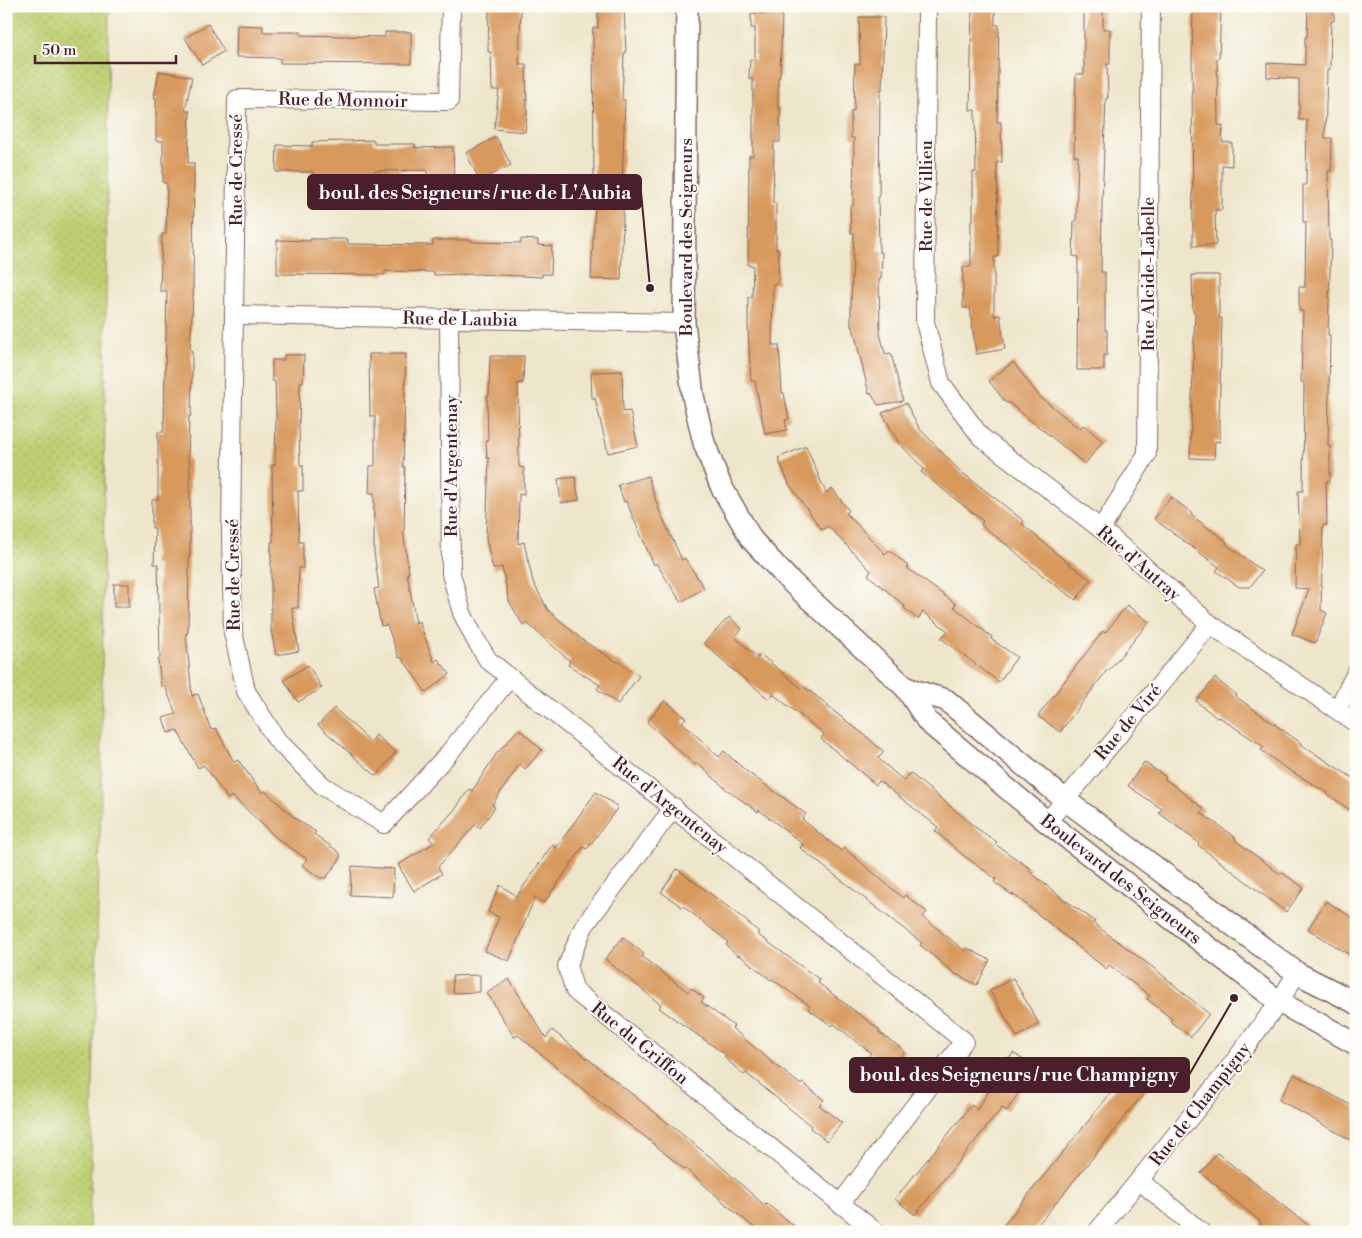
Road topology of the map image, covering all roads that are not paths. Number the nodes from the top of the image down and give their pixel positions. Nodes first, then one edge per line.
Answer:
1 (451, 6) edge
2 (687, 6) edge
3 (927, 6) edge
4 (1151, 6) edge
5 (236, 99) joint
6 (235, 315) junction
7 (449, 318) junction
8 (684, 322) junction
9 (941, 383) joint
10 (1101, 529) junction
11 (1210, 624) junction
12 (1356, 673) edge
13 (510, 676) junction
14 (906, 688) junction
15 (1337, 710) junction
16 (1356, 723) edge
17 (1064, 799) junction
18 (674, 807) junction
19 (1047, 822) junction
20 (1298, 973) junction
21 (1279, 1002) junction
22 (1356, 1003) edge
23 (1356, 1044) edge
24 (1140, 1181) junction
25 (840, 1204) junction
26 (876, 1232) edge
27 (1097, 1232) edge
28 (1201, 1232) edge

1 - 5 street, Rue de Monnoir
2 - 8 street, Boulevard des Seigneurs
3 - 9 street, Rue de Villieu
4 - 10 street, Rue Alcide-Labelle
5 - 6 street, Rue de Cressé
6 - 7 street, Rue de Laubia
6 - 13 street, Rue de Cressé
7 - 8 street, Rue de Laubia
7 - 13 street, Rue d'Argentenay
8 - 14 street, Boulevard des Seigneurs
9 - 10 street, Rue d'Autray
10 - 11 street, Rue d'Autray
11 - 15 street, Rue d'Autray
11 - 17 street, Rue de Viré
12 - 15 street
13 - 18 street, Rue d'Argentenay
14 - 17 street, Boulevard des Seigneurs
14 - 19 street, Boulevard des Seigneurs
15 - 16 street, Rue d'Autray
17 - 19 street, Rue de Viré
17 - 20 street, Boulevard des Seigneurs
18 - 25 street, Rue du Griffon
18 - 25 street, Rue d'Argentenay
19 - 21 street, Boulevard des Seigneurs
20 - 21 street, Rue de Champigny
20 - 22 street, Boulevard des Seigneurs
21 - 23 street, Boulevard des Seigneurs
21 - 24 street, Rue de Champigny
24 - 27 street, Rue de Champigny
24 - 28 street
25 - 26 street, Rue du Griffon

